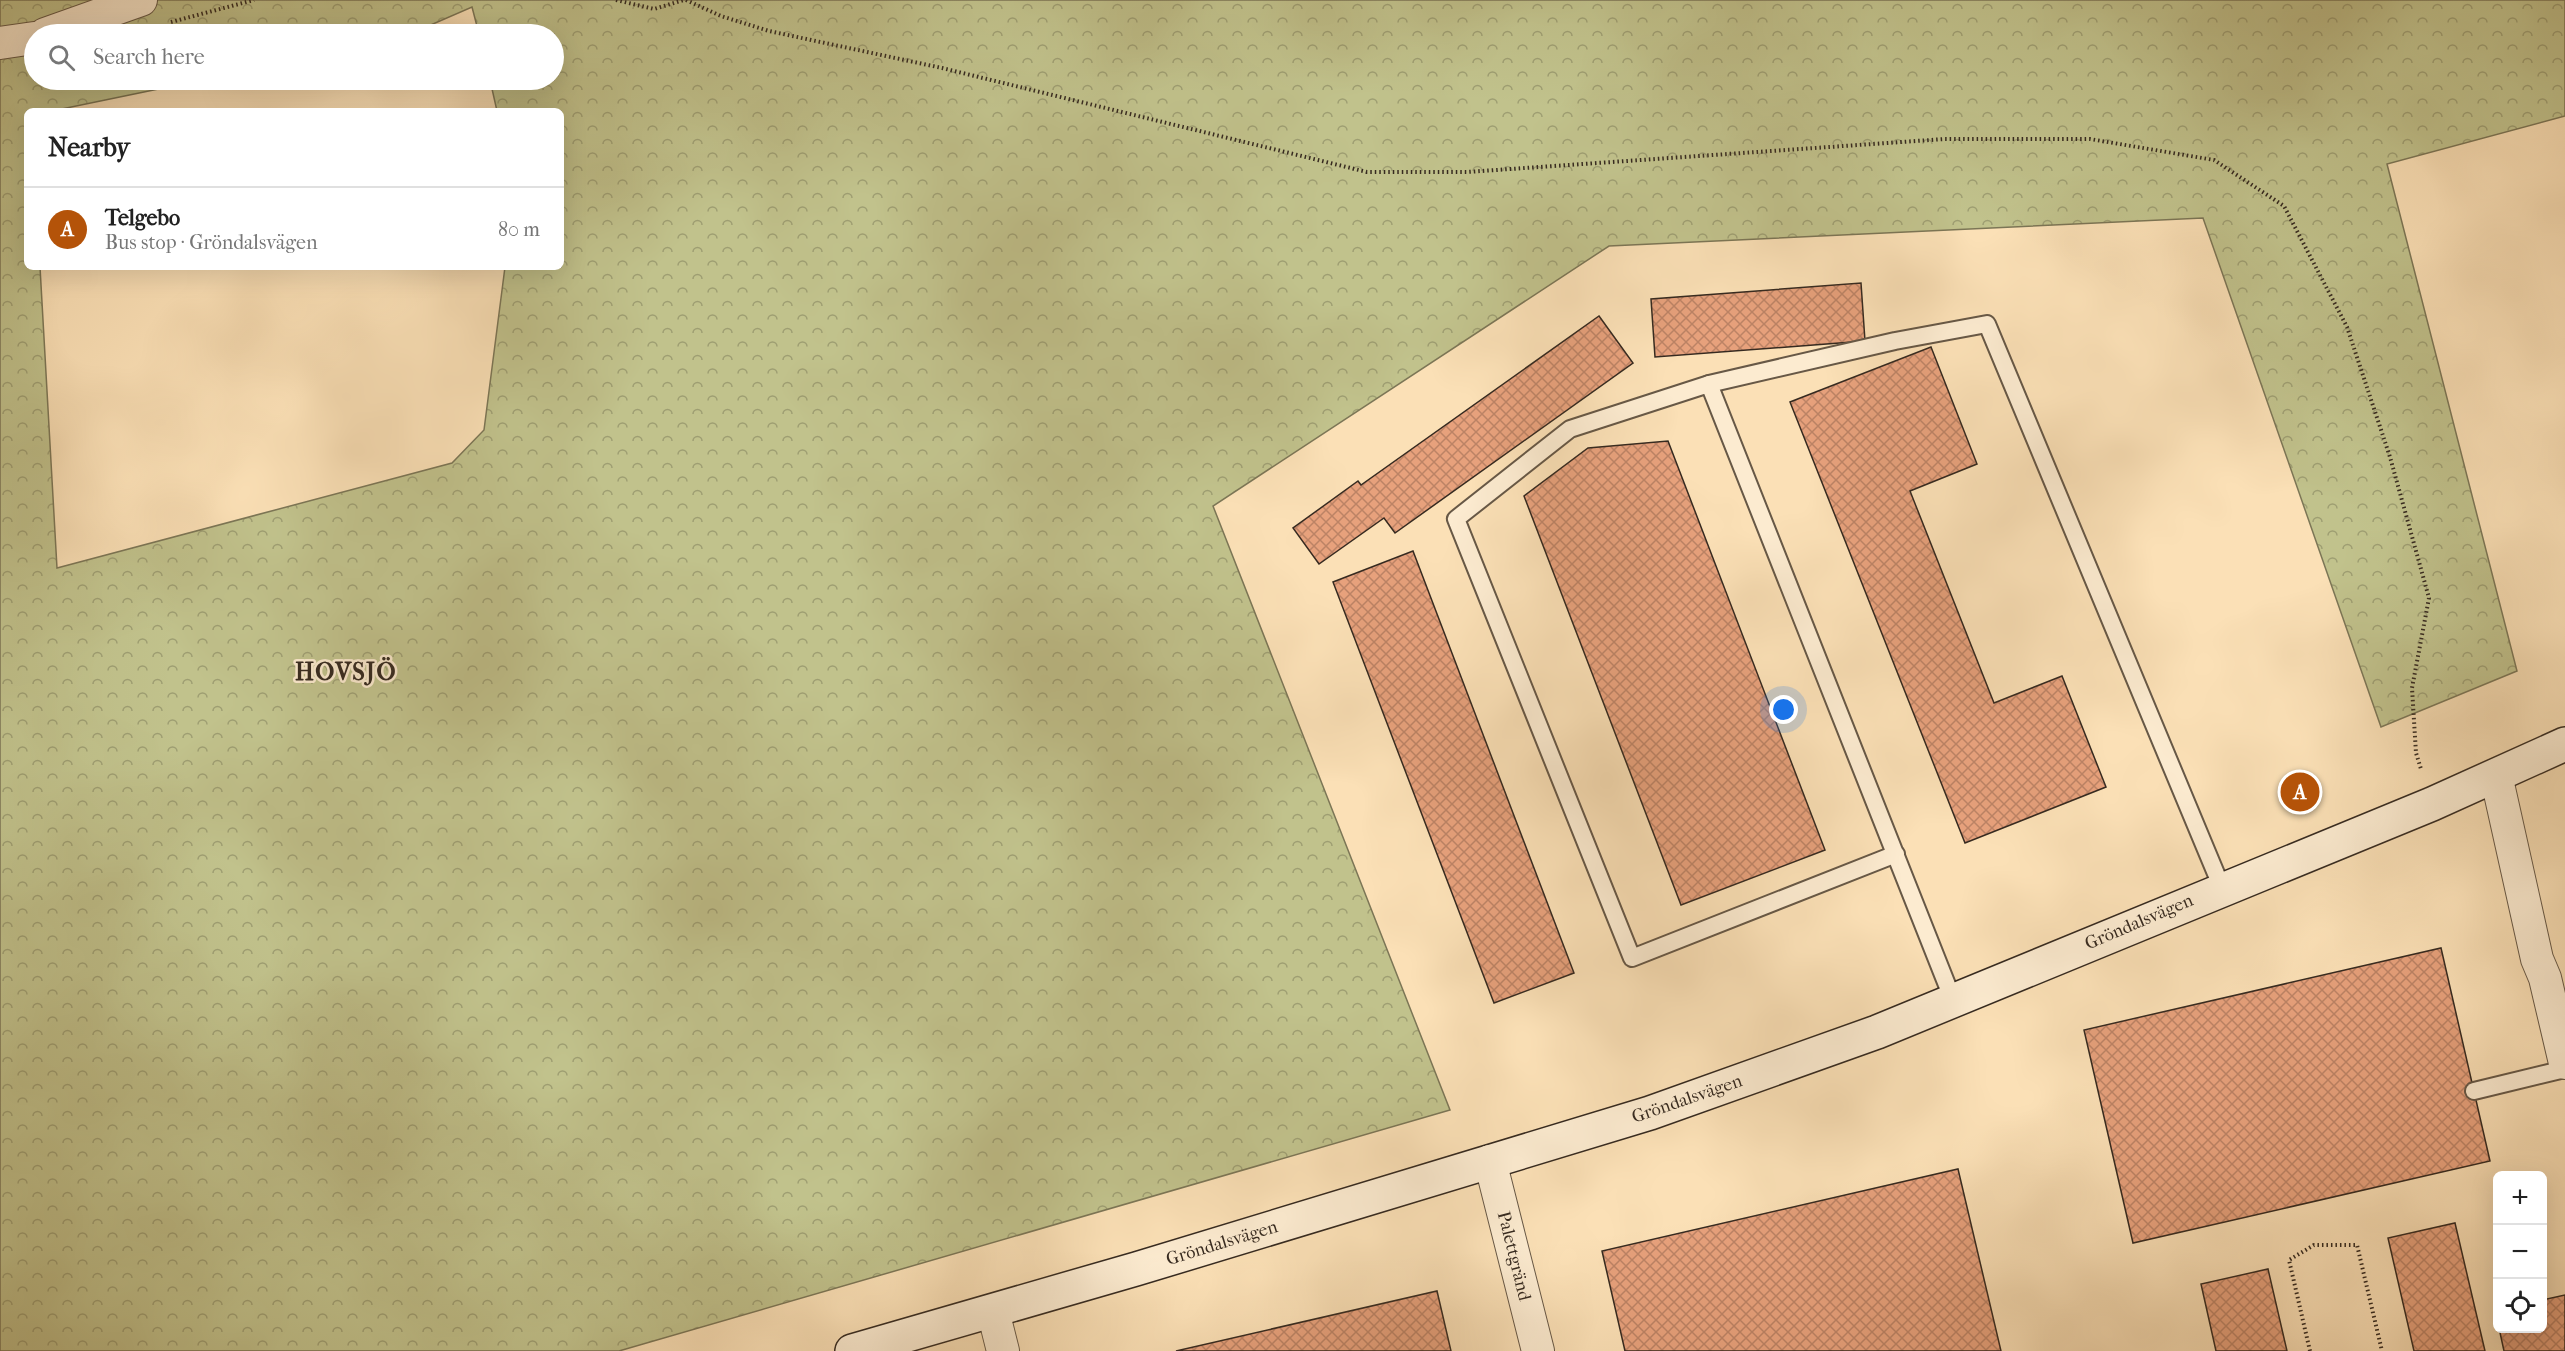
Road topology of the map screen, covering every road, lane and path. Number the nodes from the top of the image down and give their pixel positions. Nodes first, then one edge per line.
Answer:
1 (141, 0) edge
2 (254, 0) edge
3 (616, 0) edge
4 (685, 0) edge
5 (73, 24) edge
6 (163, 24) dead end
7 (24, 39) edge
8 (0, 43) edge
9 (1709, 384) junction
10 (2565, 744) edge
11 (2496, 775) junction
12 (2432, 804) junction
13 (1896, 854) junction
14 (2222, 888) junction
15 (2555, 975) edge
16 (1953, 1000) junction
17 (2565, 1063) edge
18 (2565, 1069) edge
19 (2474, 1091) dead end
20 (1490, 1161) junction
21 (993, 1311) junction
22 (852, 1351) edge
23 (1003, 1351) edge
24 (1538, 1351) edge
25 (2310, 1351) edge
26 (2382, 1351) edge

1 - 5 street
2 - 6 path
3 - 4 path
4 - 12 path
7 - 8 street
9 - 13 lane
9 - 13 lane
9 - 14 lane
10 - 11 street, Gröndalsvägen
11 - 12 street, Gröndalsvägen
11 - 15 street
12 - 14 street, Gröndalsvägen
13 - 16 lane
14 - 16 street, Gröndalsvägen
15 - 17 street
16 - 20 street, Gröndalsvägen
18 - 19 lane
20 - 21 street, Gröndalsvägen
20 - 24 street, Palettgränd
21 - 22 street, Gröndalsvägen
21 - 23 street
25 - 26 path

